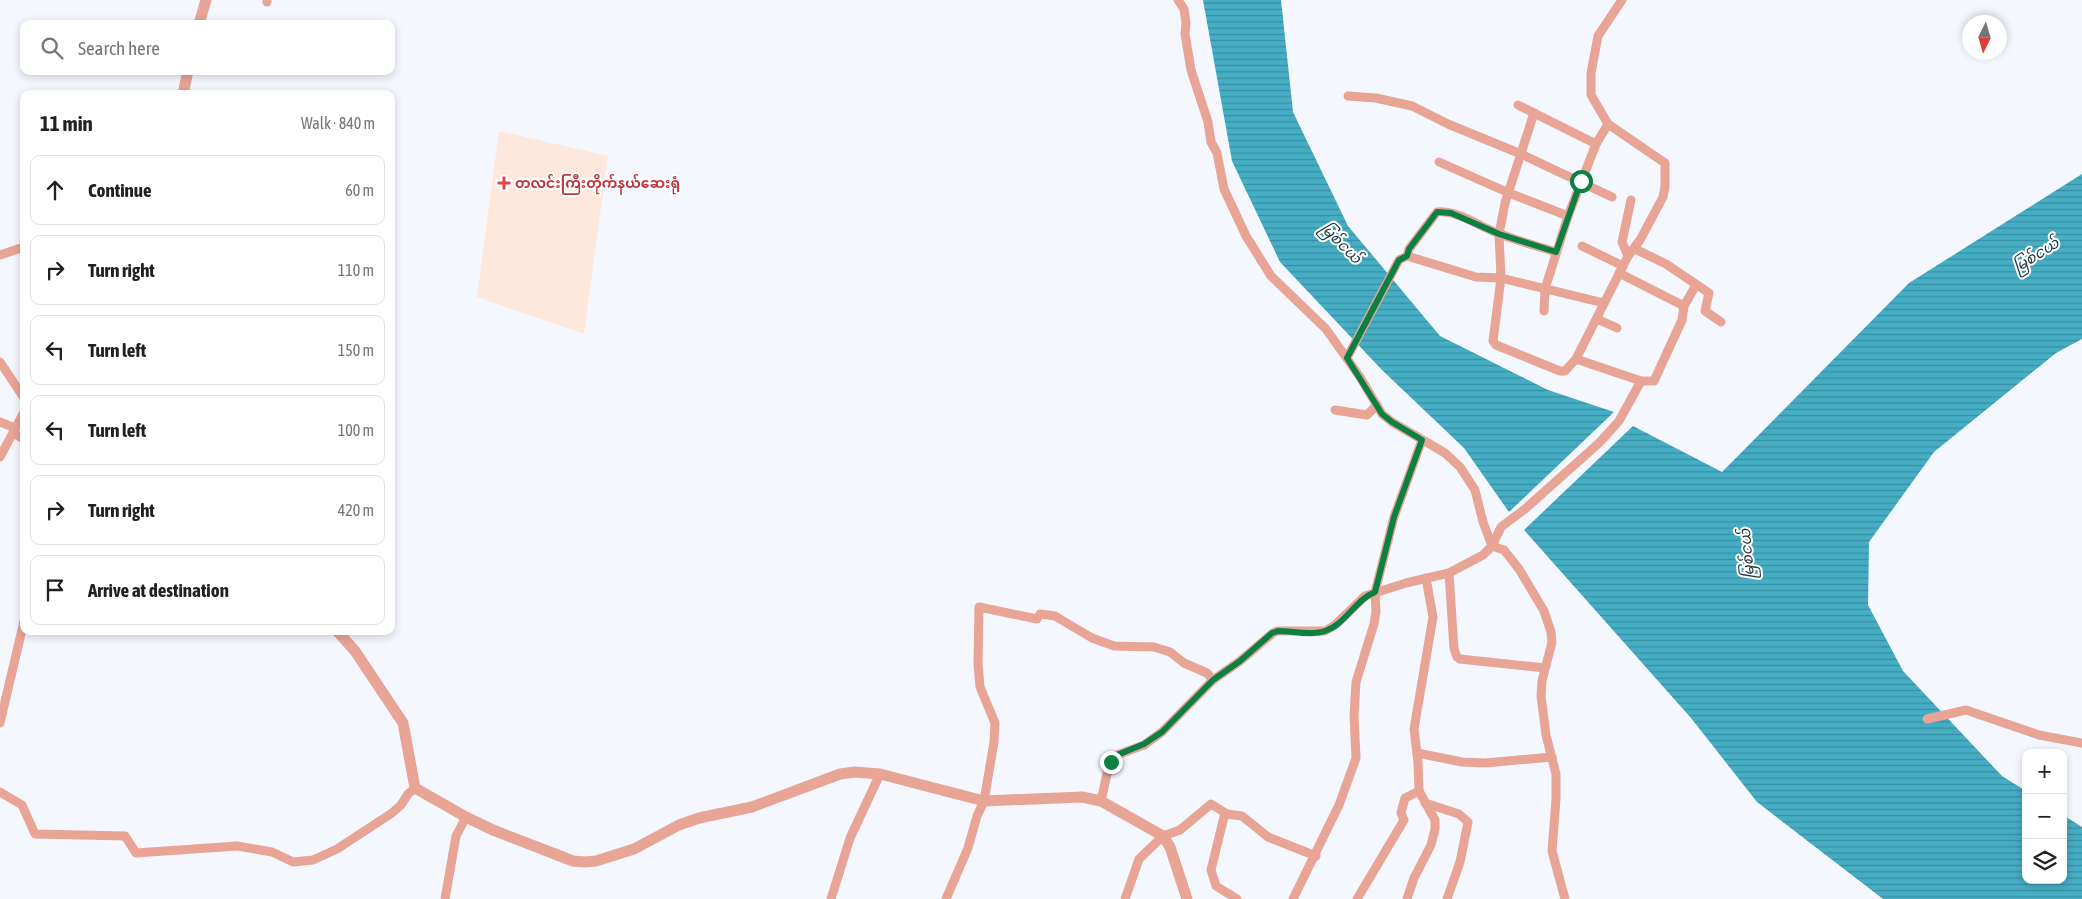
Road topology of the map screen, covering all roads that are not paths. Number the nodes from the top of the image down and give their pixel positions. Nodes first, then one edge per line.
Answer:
1 (206, 0) edge
2 (1178, 0) edge
3 (1622, 0) edge
4 (200, 20) edge
5 (187, 75) edge
6 (184, 90) edge
7 (1348, 96) dead end
8 (1518, 105) dead end
9 (1534, 113) junction
10 (1608, 124) junction
11 (1596, 144) junction
12 (1522, 154) junction
13 (1439, 162) dead end
14 (1581, 181) junction
15 (1509, 193) junction
16 (1612, 197) dead end
17 (1631, 200) dead end
18 (1568, 216) junction
19 (1499, 234) junction
20 (1582, 246) dead end
21 (20, 248) edge
22 (1635, 249) junction
23 (1556, 252) junction
24 (0, 255) edge
25 (1628, 256) junction
26 (1403, 258) junction
27 (1621, 269) junction
28 (1501, 278) junction
29 (1696, 285) junction
30 (1545, 289) junction
31 (1604, 303) junction
32 (1684, 306) junction
33 (1544, 311) dead end
34 (1597, 319) junction
35 (1721, 322) dead end
36 (1617, 328) dead end
37 (1347, 358) junction
38 (1576, 359) junction
39 (0, 362) edge
40 (1640, 381) junction
41 (20, 392) edge
42 (1377, 405) junction
43 (1336, 410) dead end
44 (20, 420) edge
45 (0, 422) edge
46 (14, 431) junction
47 (20, 436) edge
48 (1422, 440) junction
49 (0, 457) edge
50 (1492, 546) junction
51 (1449, 573) junction
52 (1426, 578) junction
53 (1375, 592) junction
54 (21, 635) edge
55 (341, 635) edge
56 (1545, 668) junction
57 (1213, 680) junction
58 (1927, 719) dead end
59 (0, 724) edge
60 (2082, 743) edge
61 (1417, 753) junction
62 (1552, 756) junction
63 (880, 774) junction
64 (415, 788) junction
65 (1418, 791) junction
66 (0, 792) edge
67 (984, 801) junction
68 (1101, 801) junction
69 (1426, 803) junction
70 (1225, 813) junction
71 (466, 817) junction
72 (1164, 836) junction
73 (1316, 856) junction
74 (445, 899) edge
75 (831, 899) edge
76 (946, 899) edge
77 (1125, 899) edge
78 (1187, 899) edge
79 (1237, 899) edge
80 (1293, 899) edge
81 (1357, 899) edge
82 (1407, 899) edge
83 (1447, 899) edge
84 (1565, 899) edge

1 - 4 street
2 - 37 street
3 - 10 street
5 - 6 street
7 - 12 street
8 - 9 street
9 - 11 street
9 - 12 street
10 - 11 street
10 - 22 street
11 - 14 street
12 - 14 street
12 - 15 street
13 - 15 street
14 - 16 street
14 - 18 street
15 - 18 street
15 - 19 street
17 - 25 street
18 - 23 street
19 - 23 street
19 - 26 street
19 - 28 street
20 - 27 street
21 - 24 street
22 - 25 street
22 - 29 street
23 - 30 street
25 - 27 street
26 - 28 street
26 - 37 street
27 - 31 street
27 - 32 street
28 - 30 street
28 - 38 street
29 - 32 street
29 - 35 street
30 - 31 street
30 - 33 street
31 - 34 street
32 - 40 street
34 - 36 street
34 - 38 street
37 - 42 street
38 - 40 street
39 - 41 street
40 - 50 street
42 - 43 street
42 - 48 street
44 - 46 street
45 - 46 street
46 - 47 street
46 - 49 street
48 - 50 street
48 - 53 street
50 - 51 street
50 - 56 street
51 - 52 street
51 - 56 street
52 - 53 street
52 - 61 street
53 - 57 street
53 - 73 street
54 - 59 street
55 - 64 street
56 - 62 street
57 - 67 street
57 - 68 street
58 - 60 street
61 - 62 street
61 - 65 street
62 - 84 street
63 - 67 street
63 - 71 street
63 - 75 street
64 - 66 street
64 - 71 street
65 - 69 street
65 - 81 street
67 - 68 street
67 - 76 street
68 - 72 street
69 - 82 street
69 - 83 street
70 - 72 street
70 - 73 street
70 - 79 street
71 - 74 street
72 - 77 street
72 - 78 street
73 - 80 street

